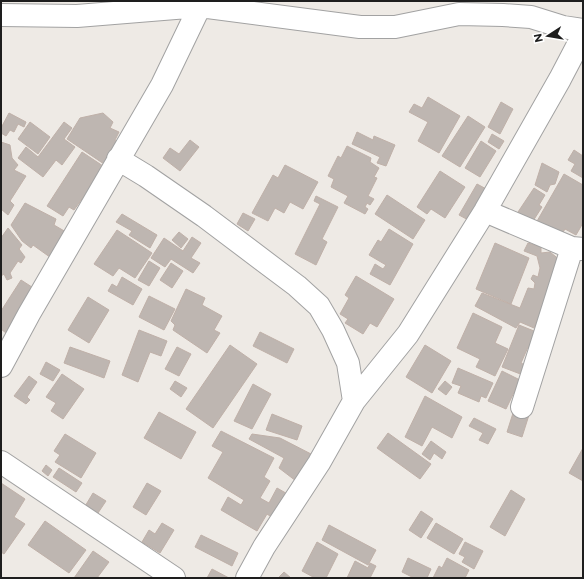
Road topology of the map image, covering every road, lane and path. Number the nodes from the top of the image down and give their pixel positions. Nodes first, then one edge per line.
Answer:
1 (200, 6) junction
2 (1, 15) edge
3 (583, 30) edge
4 (583, 35) edge
5 (118, 159) junction
6 (485, 211) junction
7 (578, 248) edge
8 (1, 366) edge
9 (354, 401) junction
10 (522, 407) dead end
11 (1, 462) edge
12 (174, 578) edge
13 (247, 578) edge

1 - 2 street
1 - 3 street
1 - 5 street
4 - 6 street
5 - 8 street
5 - 9 street
6 - 7 street
6 - 9 street
7 - 10 street
9 - 13 street
11 - 12 street

